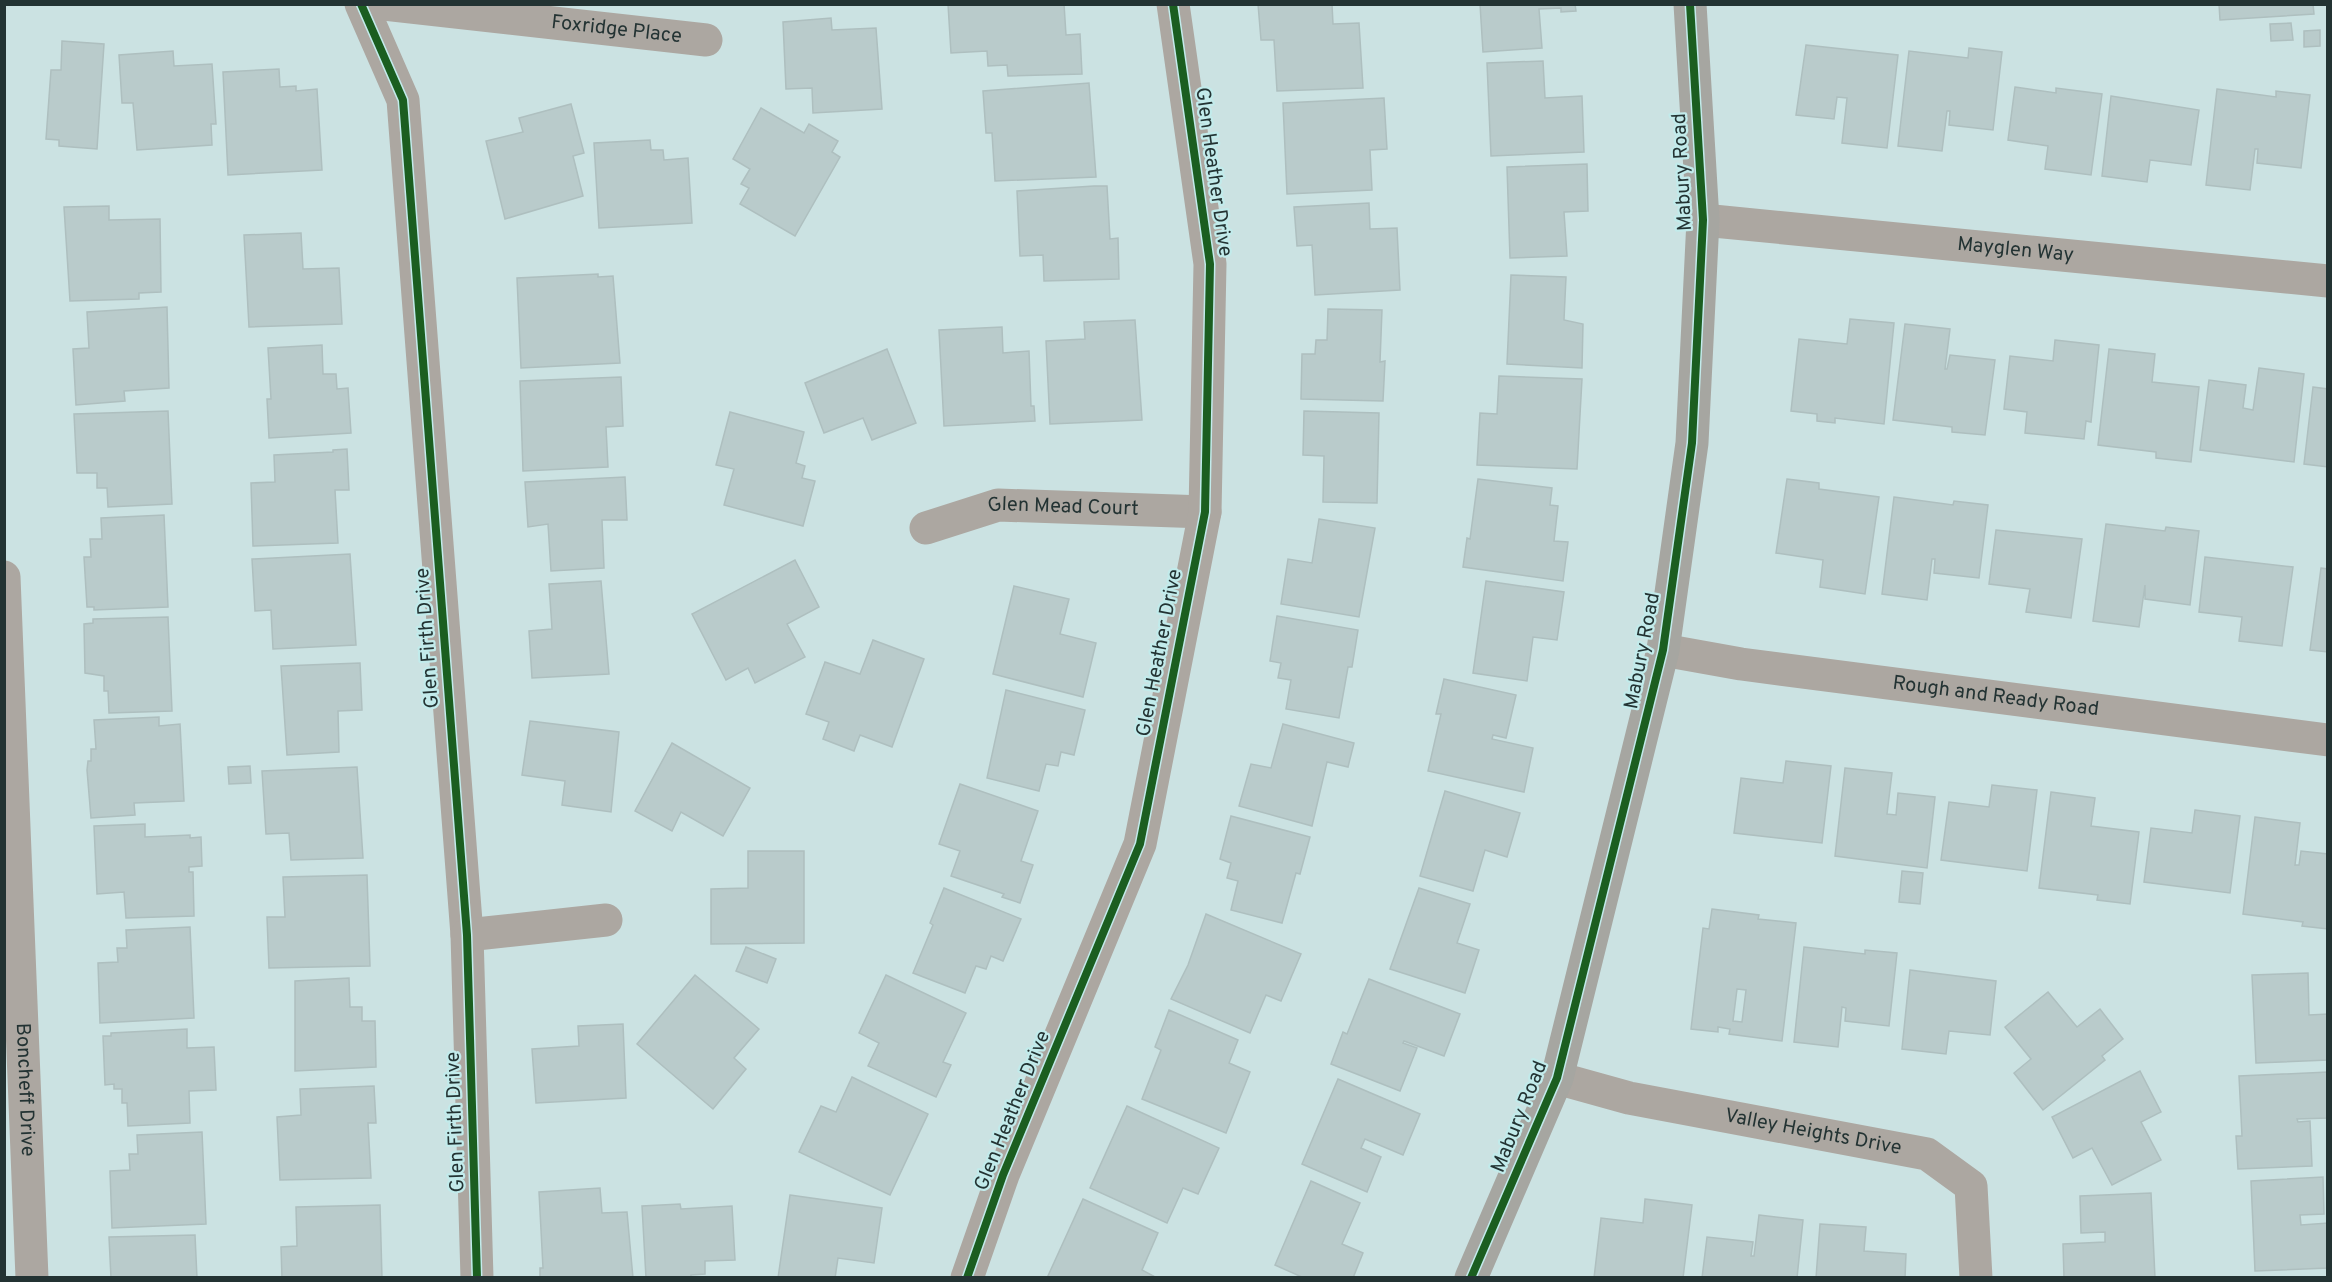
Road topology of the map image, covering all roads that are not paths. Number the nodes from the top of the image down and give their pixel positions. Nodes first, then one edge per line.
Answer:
1 (361, 4) edge
2 (384, 4) edge
3 (1173, 4) edge
4 (1690, 4) edge
5 (706, 40) dead end
6 (1703, 220) junction
7 (2328, 281) edge
8 (1205, 512) junction
9 (926, 528) dead end
10 (4, 577) edge
11 (1664, 650) junction
12 (2328, 740) edge
13 (606, 920) dead end
14 (467, 935) junction
15 (1557, 1078) junction
16 (32, 1278) edge
17 (477, 1278) edge
18 (967, 1278) edge
19 (1471, 1278) edge
20 (1976, 1278) edge

1 - 14 street, Glen Firth Drive
2 - 5 street, Foxridge Place
3 - 8 street, Glen Heather Drive
4 - 6 main road, Mabury Road
6 - 7 street, Mayglen Way
6 - 11 main road, Mabury Road
8 - 9 street, Glen Mead Court
8 - 18 street, Glen Heather Drive
10 - 16 street, Boncheff Drive
11 - 12 street, Rough and Ready Road
11 - 15 main road, Mabury Road
13 - 14 street
14 - 17 street, Glen Firth Drive
15 - 19 main road, Mabury Road
15 - 20 street, Valley Heights Drive

